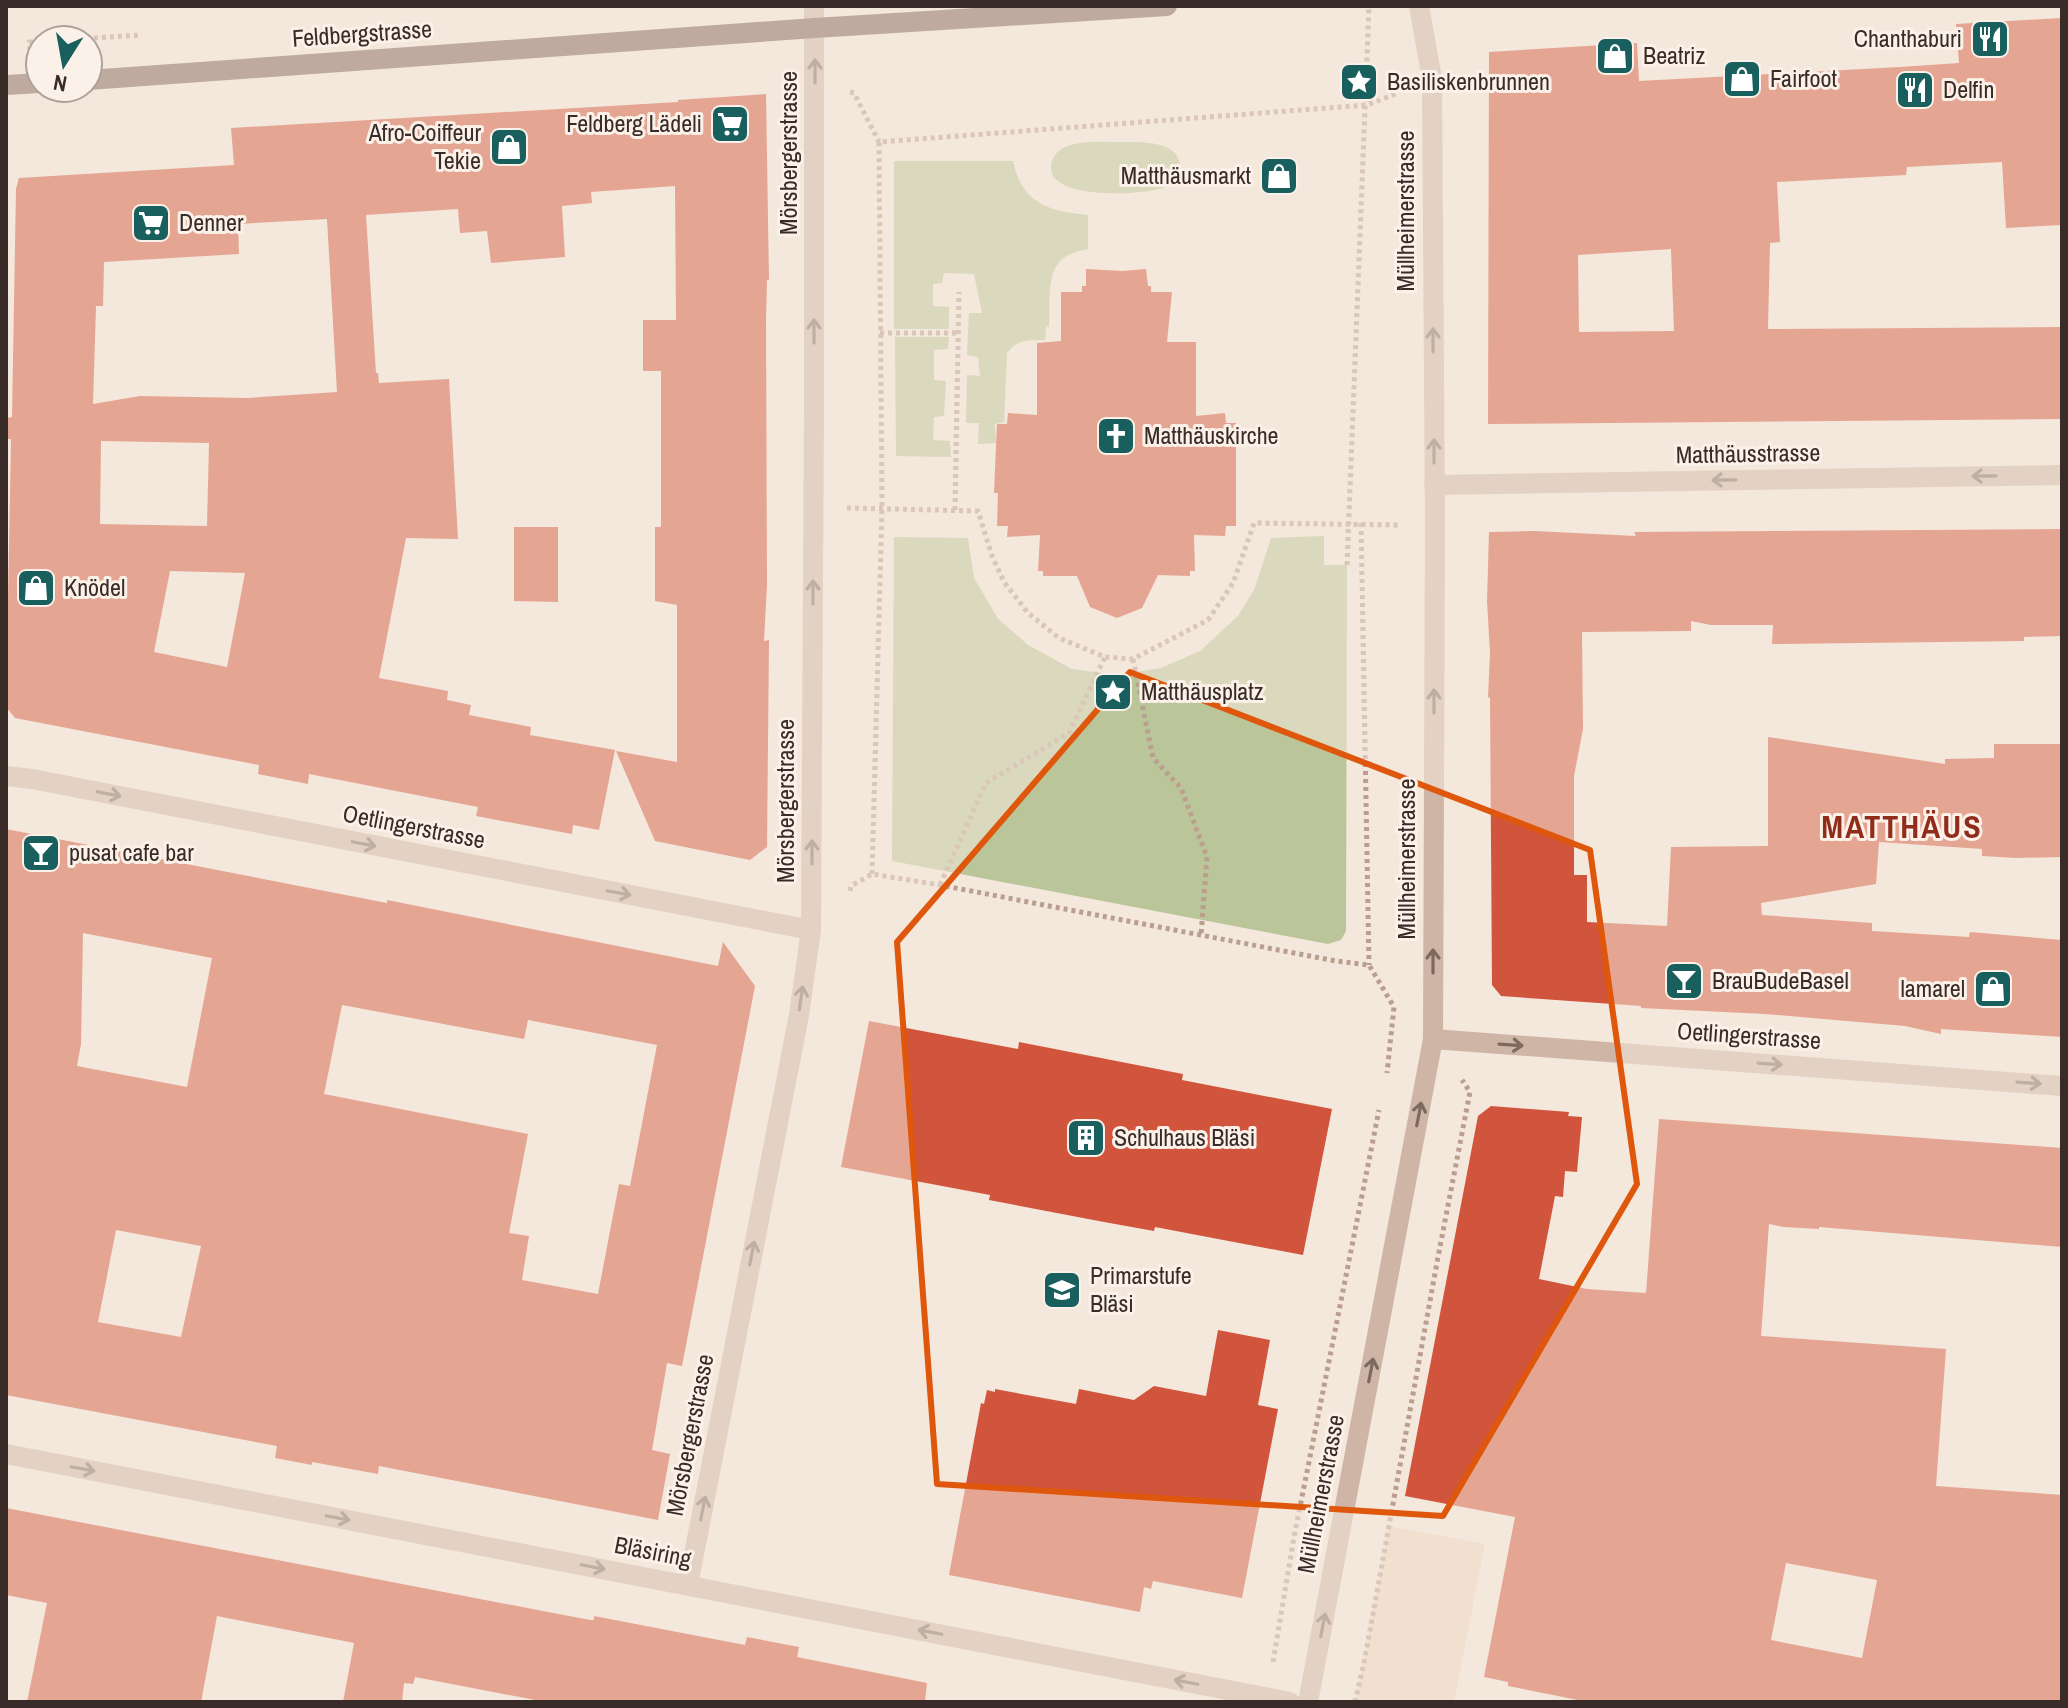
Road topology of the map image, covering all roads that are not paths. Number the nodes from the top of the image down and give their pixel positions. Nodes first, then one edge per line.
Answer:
1 (814, 6) edge
2 (1167, 6) edge
3 (1419, 6) edge
4 (815, 28) junction
5 (104, 79) edge
6 (2062, 475) edge
7 (1434, 485) junction
8 (6, 776) edge
9 (811, 930) junction
10 (1433, 1039) junction
11 (2062, 1086) edge
12 (6, 1454) edge
13 (688, 1585) junction
14 (1290, 1702) edge
15 (1308, 1702) edge

1 - 4 street, Mörsbergerstrasse
2 - 4 main road, Feldbergstrasse
7 -> 3 street, Müllheimerstrasse
4 - 5 main road, Feldbergstrasse
9 -> 4 street, Mörsbergerstrasse
6 -> 7 street, Matthäusstrasse
10 -> 7 street, Müllheimerstrasse
8 -> 9 street, Oetlingerstrasse
13 -> 9 street, Mörsbergerstrasse
10 -> 11 street, Oetlingerstrasse
15 -> 10 street, Müllheimerstrasse
12 -> 13 street, Bläsiring
14 -> 13 street, Bläsiring

